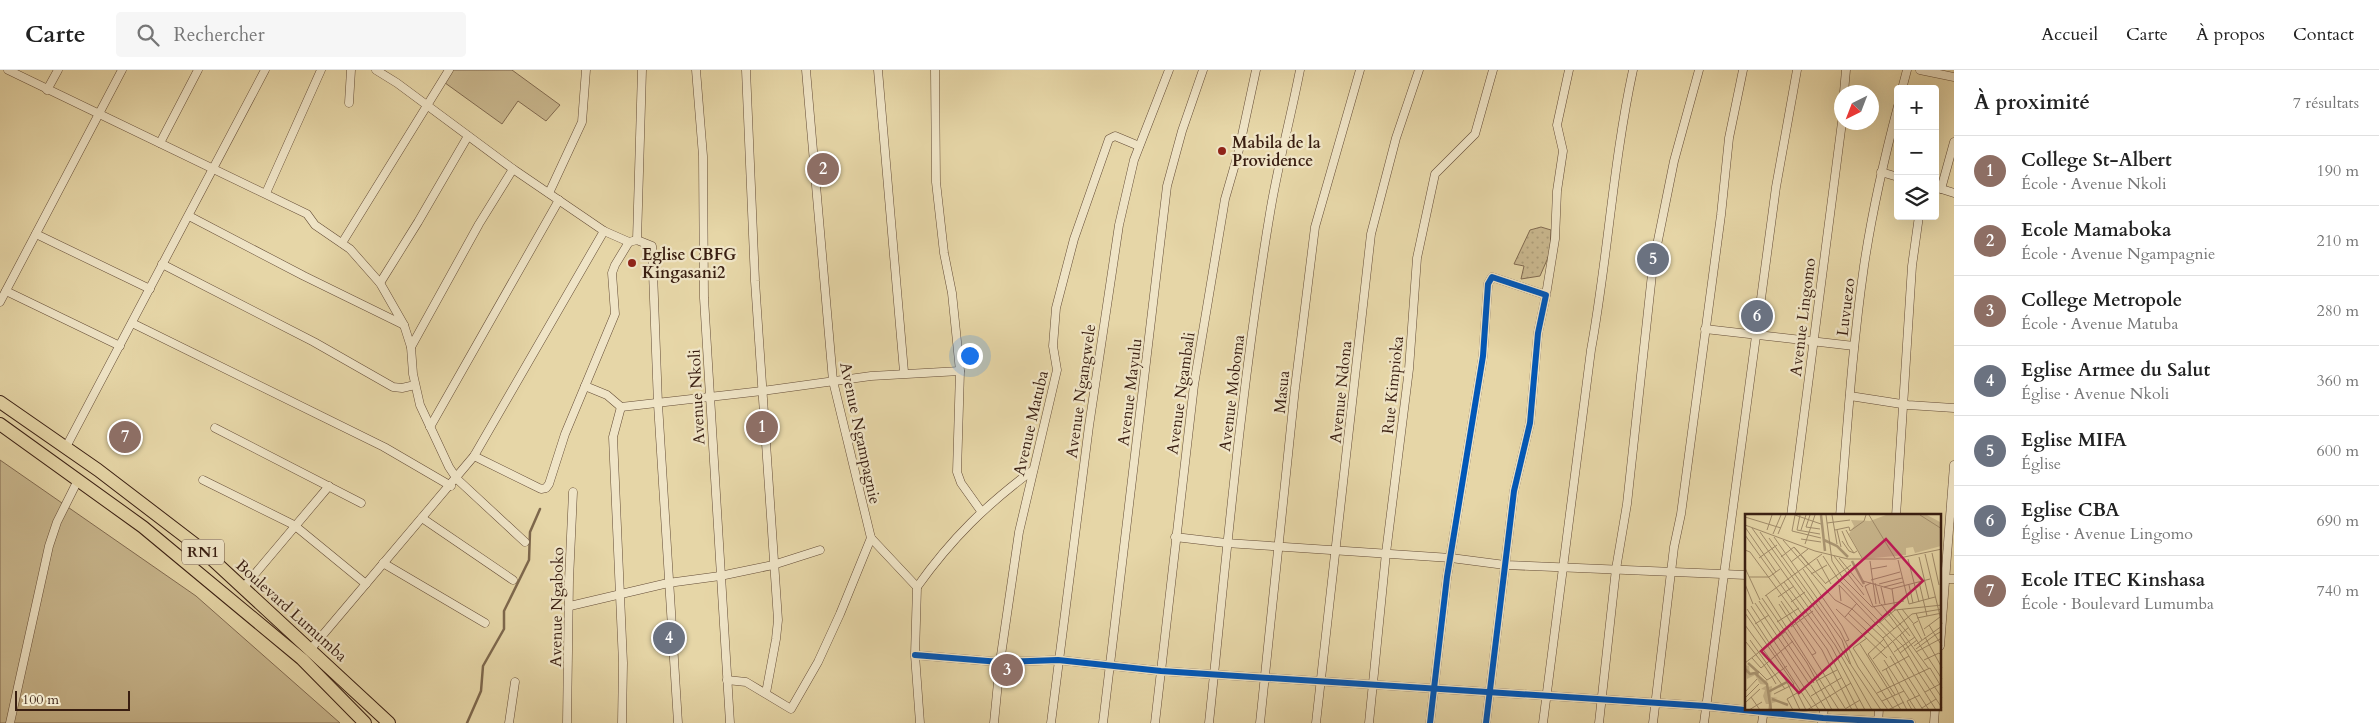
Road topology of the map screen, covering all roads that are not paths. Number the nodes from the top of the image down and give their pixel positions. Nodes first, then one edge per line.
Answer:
1 (8, 70) edge
2 (58, 70) edge
3 (122, 70) edge
4 (198, 70) edge
5 (265, 70) edge
6 (321, 70) edge
7 (352, 70) edge
8 (376, 70) edge
9 (449, 70) edge
10 (586, 70) edge
11 (642, 70) edge
12 (696, 70) edge
13 (746, 70) edge
14 (806, 70) edge
15 (878, 70) edge
16 (935, 70) edge
17 (1169, 70) edge
18 (1203, 70) edge
19 (1256, 70) edge
20 (1300, 70) edge
21 (1360, 70) edge
22 (1419, 70) edge
23 (1492, 70) edge
24 (1569, 70) edge
25 (1633, 70) edge
26 (1698, 70) edge
27 (1743, 70) edge
28 (1797, 70) edge
29 (1846, 70) edge
30 (1907, 70) edge
31 (1920, 70) edge
32 (1954, 77) edge
33 (1845, 85) edge
34 (1903, 85) edge
35 (47, 90) junction
36 (349, 103) dead end
37 (426, 106) junction
38 (99, 113) junction
39 (1894, 122) edge
40 (1841, 130) edge
41 (468, 136) junction
42 (1954, 142) edge
43 (160, 143) junction
44 (1139, 146) junction
45 (213, 169) junction
46 (513, 170) junction
47 (1881, 172) junction
48 (1894, 176) edge
49 (1939, 185) edge
50 (1939, 188) edge
51 (266, 193) junction
52 (549, 193) junction
53 (1954, 193) edge
54 (559, 200) junction
55 (189, 216) junction
56 (1918, 220) edge
57 (604, 231) junction
58 (36, 234) junction
59 (633, 241) junction
60 (342, 243) junction
61 (162, 264) junction
62 (380, 283) junction
63 (150, 289) junction
64 (6, 291) junction
65 (1546, 295) junction
66 (0, 302) edge
67 (132, 323) junction
68 (404, 325) junction
69 (1706, 329) junction
70 (1757, 335) junction
71 (1812, 342) junction
72 (120, 346) junction
73 (1854, 346) junction
74 (411, 347) junction
75 (960, 370) junction
76 (904, 372) junction
77 (832, 381) junction
78 (415, 385) junction
79 (584, 386) junction
80 (762, 391) junction
81 (710, 396) junction
82 (1850, 396) junction
83 (0, 402) edge
84 (658, 404) junction
85 (1902, 404) junction
86 (621, 407) junction
87 (1954, 408) edge
88 (0, 424) edge
89 (430, 427) junction
90 (215, 428) dead end
91 (66, 447) junction
92 (474, 456) junction
93 (1954, 466) edge
94 (1033, 470) junction
95 (457, 478) junction
96 (78, 480) junction
97 (203, 480) dead end
98 (329, 486) junction
99 (451, 486) junction
100 (573, 492) dead end
101 (361, 503) dead end
102 (981, 511) junction
103 (1791, 514) edge
104 (1840, 514) edge
105 (1896, 514) edge
106 (422, 518) junction
107 (294, 526) junction
108 (1175, 537) junction
109 (871, 538) junction
110 (525, 542) dead end
111 (1226, 543) junction
112 (1280, 546) junction
113 (820, 550) dead end
114 (1336, 550) junction
115 (1386, 553) junction
116 (1451, 558) junction
117 (384, 563) junction
118 (773, 565) junction
119 (1506, 565) junction
120 (1563, 567) junction
121 (1616, 569) junction
122 (1672, 572) junction
123 (1724, 574) junction
124 (1745, 575) edge
125 (720, 576) junction
126 (1942, 579) edge
127 (1954, 579) edge
128 (513, 580) dead end
129 (668, 583) junction
130 (366, 584) junction
131 (917, 586) junction
132 (243, 588) junction
133 (621, 594) junction
134 (570, 606) junction
135 (485, 624) dead end
136 (310, 650) junction
137 (915, 655) junction
138 (1058, 660) junction
139 (1000, 662) junction
140 (1108, 667) junction
141 (1161, 671) junction
142 (1214, 674) junction
143 (1264, 679) junction
144 (727, 680) junction
145 (516, 682) dead end
146 (1321, 683) junction
147 (1373, 684) junction
148 (1434, 690) junction
149 (1490, 692) junction
150 (766, 693) junction
151 (1545, 696) junction
152 (1602, 701) junction
153 (1656, 704) junction
154 (1705, 706) junction
155 (1745, 709) edge
156 (1935, 710) edge
157 (1764, 711) edge
158 (1823, 721) edge
159 (1878, 722) edge
160 (10, 723) edge
161 (365, 723) edge
162 (389, 723) edge
163 (509, 723) edge
164 (567, 723) edge
165 (622, 723) edge
166 (678, 723) edge
167 (730, 723) edge
168 (920, 723) edge
169 (994, 723) edge
170 (1051, 723) edge
171 (1103, 723) edge
172 (1155, 723) edge
173 (1209, 723) edge
174 (1260, 723) edge
175 (1316, 723) edge
176 (1369, 723) edge
177 (1430, 723) edge
178 (1486, 723) edge
179 (1543, 723) edge
180 (1599, 723) edge
181 (1653, 723) edge
182 (1704, 723) edge
183 (1762, 723) edge
184 (1911, 723) edge
185 (1934, 723) edge

1 - 35 street
2 - 35 street
3 - 38 street
4 - 43 street
5 - 45 street
6 - 51 street
7 - 36 street
8 - 37 street
9 - 37 street
10 - 52 street
11 - 59 street
12 - 81 street, Avenue Nkoli
13 - 80 street
14 - 77 street, Avenue Ngampagnie
15 - 76 street
16 - 75 street
17 - 44 street, Avenue Ngangwele
18 - 140 street, Avenue Mayulu
19 - 108 street, Avenue Ngambali
20 - 111 street, Avenue Moboma
21 - 112 street, Masua
22 - 114 street, Avenue Ndona
23 - 115 street, Rue Kimpioka
24 - 65 street
25 - 120 street
26 - 121 street
27 - 69 street
28 - 70 street
29 - 33 street
30 - 34 street
31 - 32 street
35 - 38 street
37 - 41 street
37 - 60 street
38 - 43 street
38 - 58 street
39 - 47 street, Luvuezo
40 - 71 street, Avenue Lingomo
41 - 46 street
41 - 62 street
42 - 49 street
43 - 45 street
44 - 94 street, Avenue Matuba
44 - 138 street, Avenue Ngangwele
45 - 51 street
45 - 55 street
46 - 52 street
46 - 74 street
47 - 48 street
47 - 73 street, Luvuezo
50 - 53 street
51 - 60 street
52 - 54 street
54 - 57 street
54 - 89 street
55 - 61 street
55 - 68 street
56 - 85 street
57 - 59 street
57 - 92 street
58 - 63 street
58 - 64 street
59 - 79 street
59 - 84 street
60 - 62 street
61 - 63 street
61 - 78 street
62 - 68 street
63 - 67 street
64 - 66 street
64 - 72 street
65 - 116 street
65 - 119 street
67 - 72 street
67 - 99 street
68 - 74 street
69 - 70 street
69 - 122 street
70 - 71 street
70 - 123 street
71 - 73 street
71 - 103 street, Avenue Lingomo
72 - 91 street
73 - 82 street, Luvuezo
74 - 78 street
75 - 76 street
75 - 102 street
76 - 77 street
77 - 80 street
77 - 109 street, Avenue Ngampagnie
78 - 89 street
79 - 86 street
79 - 92 street
80 - 81 street
80 - 118 street
81 - 84 street
81 - 125 street, Avenue Nkoli
82 - 85 street
82 - 104 street, Luvuezo
83 - 91 highway, Boulevard Lumumba / RN1
84 - 86 street
84 - 129 street
85 - 87 street
85 - 105 street
86 - 133 street
88 - 96 highway, Boulevard Lumumba / RN1
89 - 95 street
90 - 98 street
91 - 132 highway, Boulevard Lumumba / RN1
92 - 95 street
93 - 126 street
94 - 102 street
94 - 139 street, Avenue Matuba
95 - 99 street
95 - 110 street
96 - 160 street
96 - 161 highway, Boulevard Lumumba / RN1
97 - 107 street
98 - 101 street
98 - 107 street
99 - 106 street
100 - 134 street, Avenue Ngaboko
102 - 131 street
106 - 117 street
106 - 128 street
107 - 130 street
107 - 132 street
108 - 111 street
108 - 141 street, Avenue Ngambali
109 - 131 street, Avenue Ngampagnie
109 - 150 street
111 - 112 street
111 - 142 street, Avenue Moboma
112 - 114 street
112 - 143 street, Masua
113 - 118 street
114 - 115 street
114 - 146 street, Avenue Ndona
115 - 116 street
115 - 147 street, Rue Kimpioka
116 - 119 street
116 - 148 street
117 - 130 street
117 - 135 street
118 - 125 street
118 - 150 street
119 - 120 street
119 - 149 street
120 - 121 street
120 - 151 street
121 - 122 street
121 - 152 street
122 - 123 street
122 - 153 street
123 - 124 street
123 - 154 street
125 - 129 street
125 - 144 street, Avenue Nkoli
126 - 127 street
129 - 133 street
129 - 166 street
130 - 136 street
131 - 137 street
132 - 136 highway, Boulevard Lumumba / RN1
133 - 134 street
133 - 165 street
134 - 164 street, Avenue Ngaboko
136 - 162 highway, Boulevard Lumumba / RN1
137 - 139 street
137 - 168 street
138 - 139 street
138 - 140 street
138 - 170 street, Avenue Ngangwele
139 - 169 street, Avenue Matuba
140 - 141 street
140 - 171 street, Avenue Mayulu
141 - 142 street
141 - 172 street, Avenue Ngambali
142 - 143 street
142 - 173 street, Avenue Moboma
143 - 146 street
143 - 174 street, Masua
144 - 150 street
144 - 167 street, Avenue Nkoli
145 - 163 street
146 - 147 street
146 - 175 street, Avenue Ndona
147 - 148 street
147 - 176 street, Rue Kimpioka
148 - 149 street
148 - 177 street
149 - 151 street
149 - 178 street
151 - 152 street
151 - 179 street
152 - 153 street
152 - 180 street
153 - 154 street
153 - 181 street
154 - 155 street
154 - 182 street
156 - 185 street
157 - 158 street
157 - 183 street
158 - 159 street
159 - 184 street

